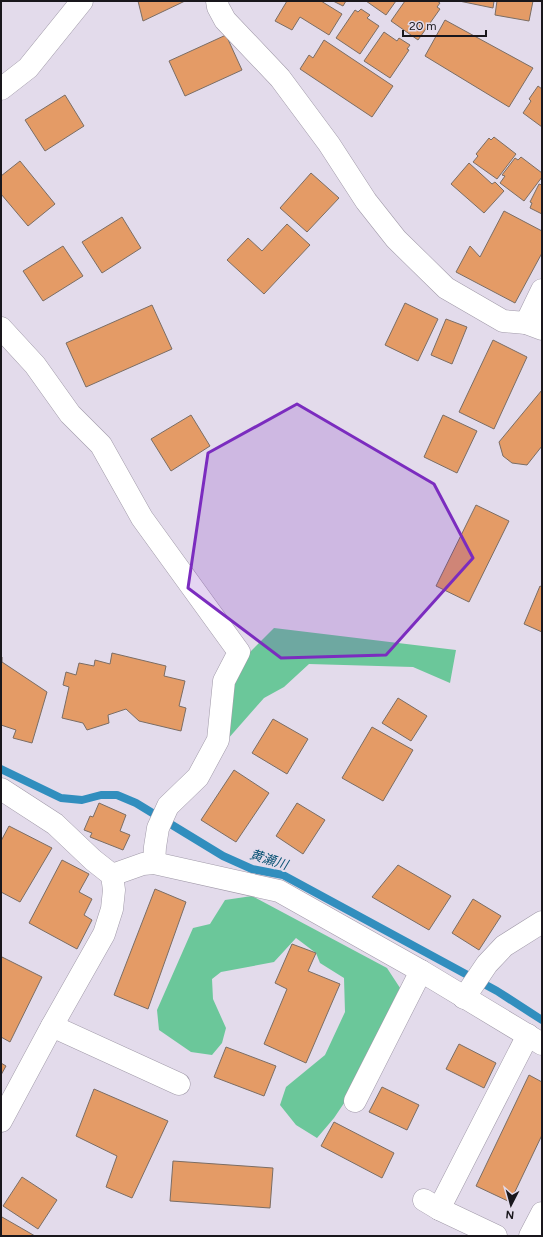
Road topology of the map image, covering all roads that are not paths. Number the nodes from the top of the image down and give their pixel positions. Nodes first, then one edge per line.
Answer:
1 (82, 1) edge
2 (217, 1) edge
3 (1, 89) edge
4 (542, 290) edge
5 (534, 326) edge
6 (1, 328) edge
7 (1, 789) edge
8 (154, 855) junction
9 (112, 875) junction
10 (542, 922) edge
11 (421, 971) junction
12 (467, 994) junction
13 (52, 1026) junction
14 (535, 1040) edge
15 (179, 1084) dead end
16 (356, 1101) dead end
17 (1, 1121) edge
18 (542, 1213) edge
19 (496, 1236) edge
20 (530, 1236) edge

1 - 3 street
2 - 5 street
4 - 5 street
6 - 8 street
7 - 9 street
8 - 9 street
8 - 11 street
9 - 13 street
10 - 12 street
11 - 12 street
11 - 16 street
12 - 14 street
13 - 15 street
13 - 17 street
14 - 19 street
18 - 20 street

